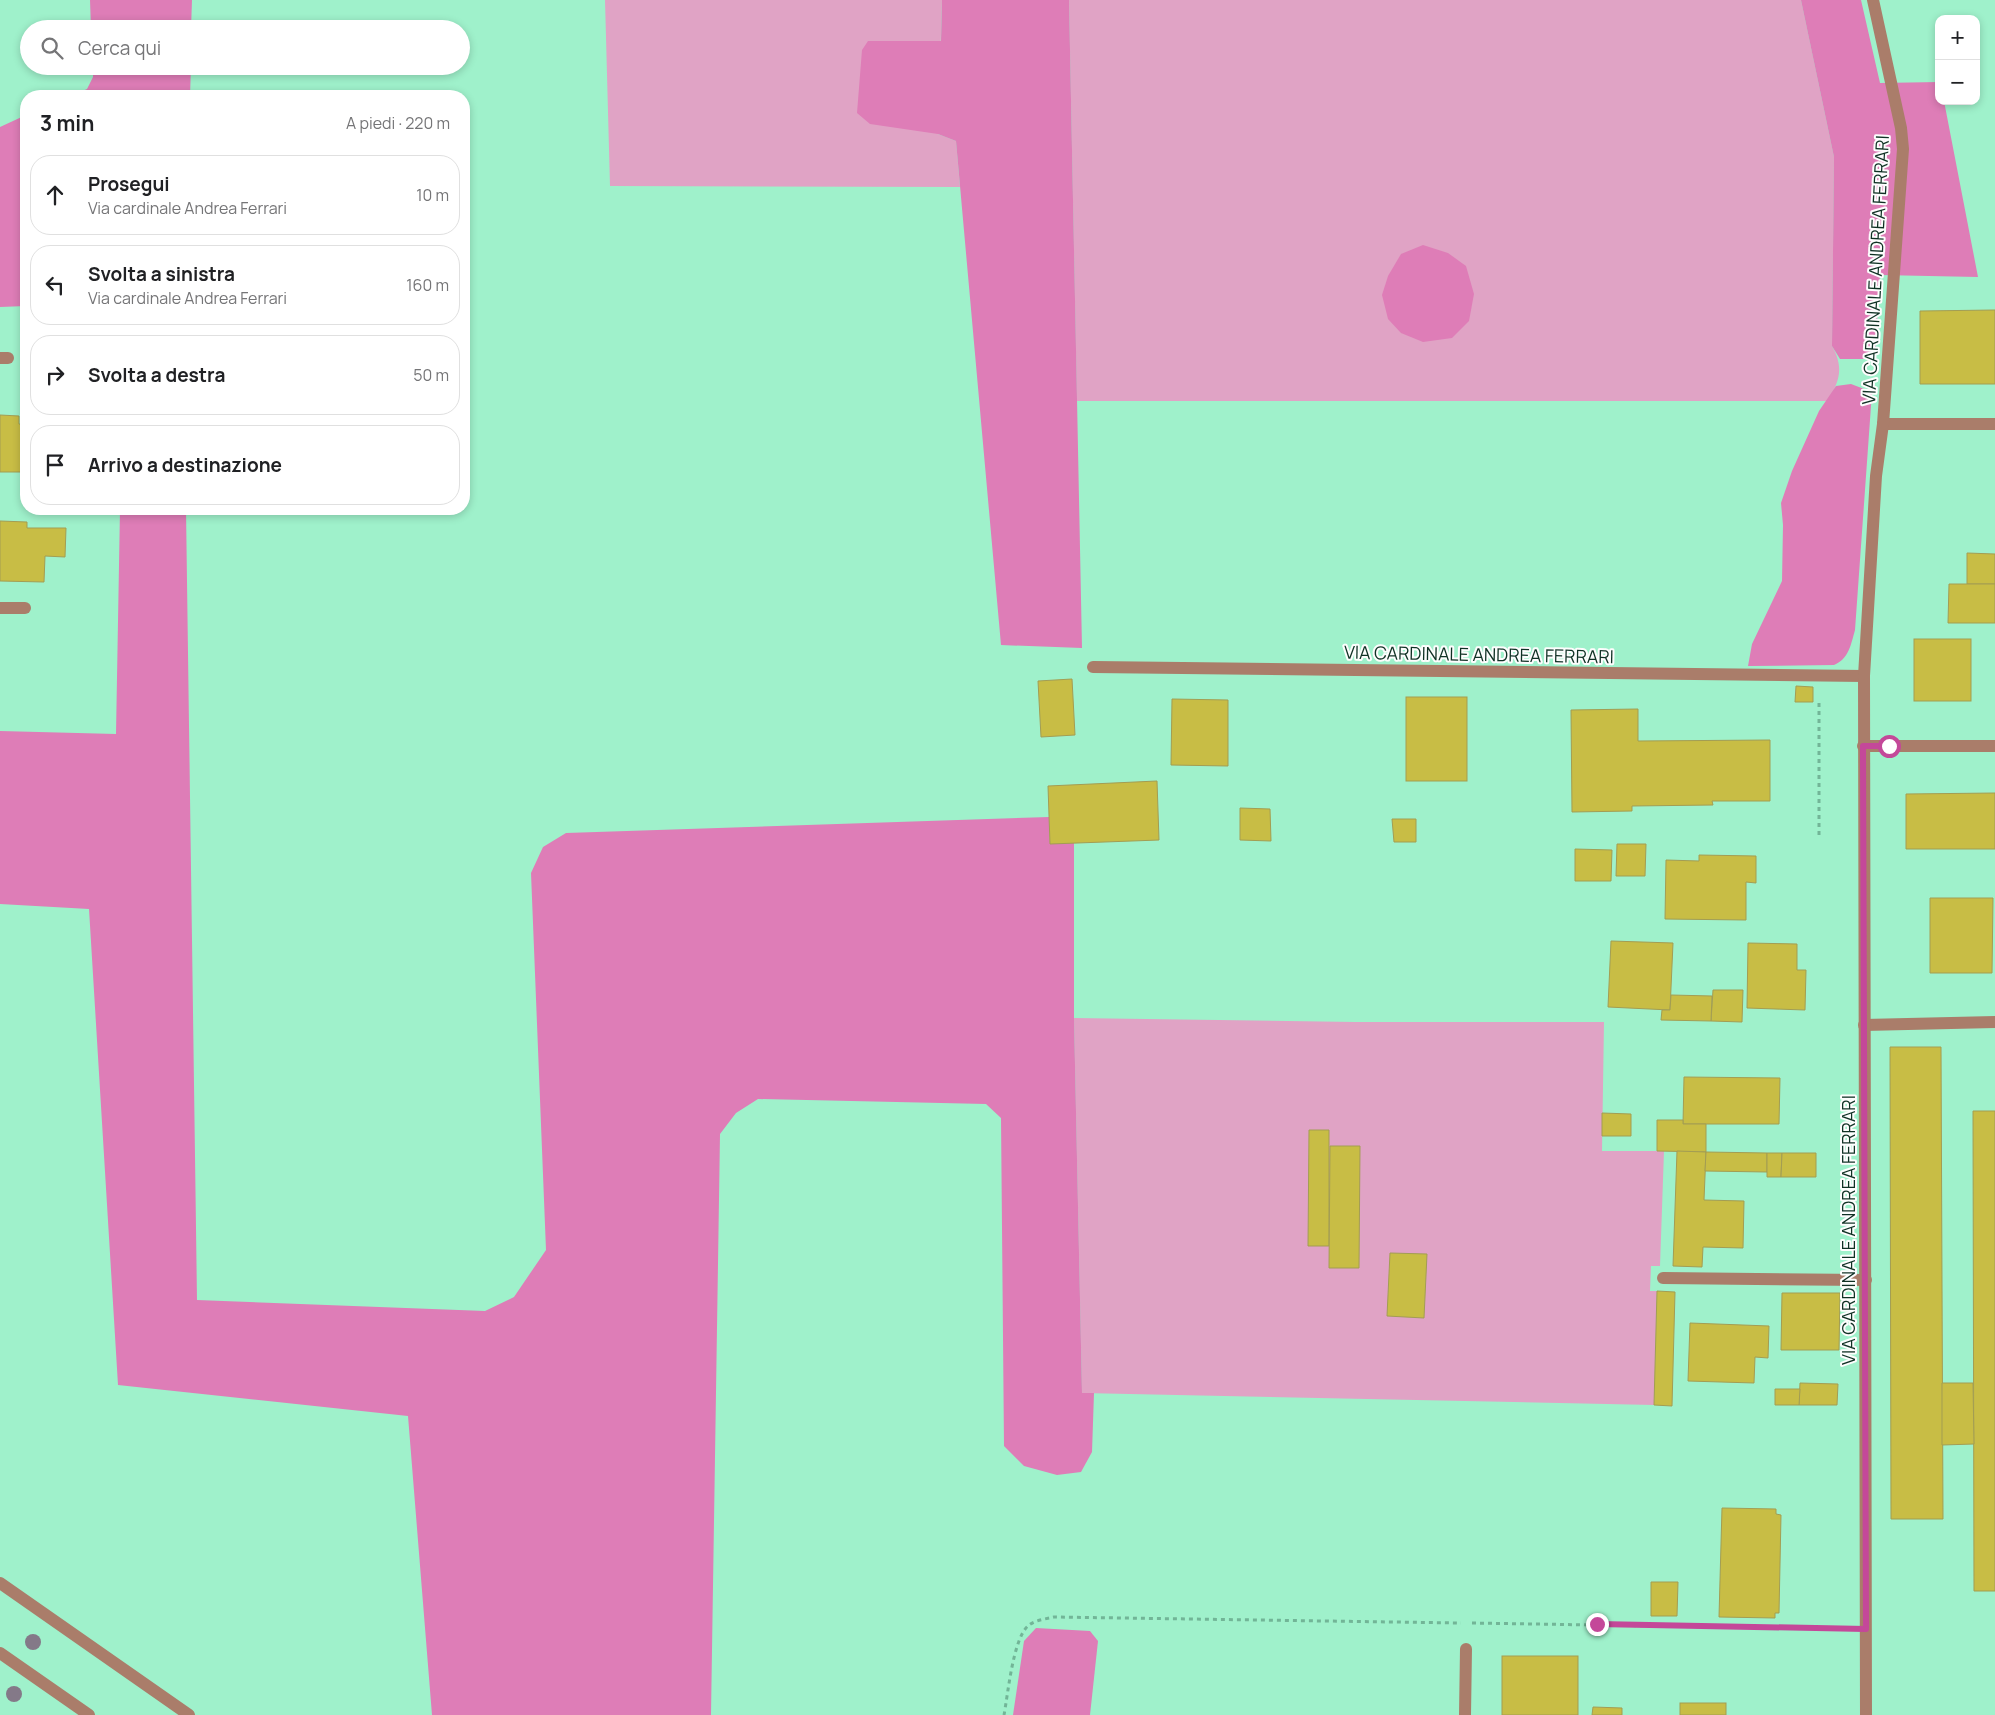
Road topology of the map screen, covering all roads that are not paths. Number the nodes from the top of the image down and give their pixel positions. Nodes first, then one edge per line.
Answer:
1 (1873, 0) edge
2 (1883, 424) junction
3 (1995, 424) edge
4 (0, 608) edge
5 (25, 608) dead end
6 (1093, 667) dead end
7 (1864, 676) junction
8 (1863, 746) junction
9 (1995, 746) edge
10 (1995, 1022) edge
11 (1864, 1024) junction
12 (1663, 1278) dead end
13 (1866, 1280) junction
14 (0, 1583) edge
15 (1466, 1648) dead end
16 (0, 1653) edge
17 (89, 1715) edge
18 (189, 1715) edge
19 (1465, 1715) edge
20 (1866, 1715) edge

1 - 2 street, VIA CARDINALE ANDREA FERRARI
2 - 3 street, VIA CARDINALE ANDREA FERRARI
2 - 7 street, VIA CARDINALE ANDREA FERRARI
4 - 5 street
6 - 7 street, VIA CARDINALE ANDREA FERRARI
7 - 8 street, VIA CARDINALE ANDREA FERRARI
8 - 9 street
8 - 11 street, VIA CARDINALE ANDREA FERRARI
10 - 11 street
11 - 13 street, VIA CARDINALE ANDREA FERRARI
12 - 13 street
13 - 20 street, VIA CARDINALE ANDREA FERRARI
14 - 18 street
15 - 19 street
16 - 17 street

